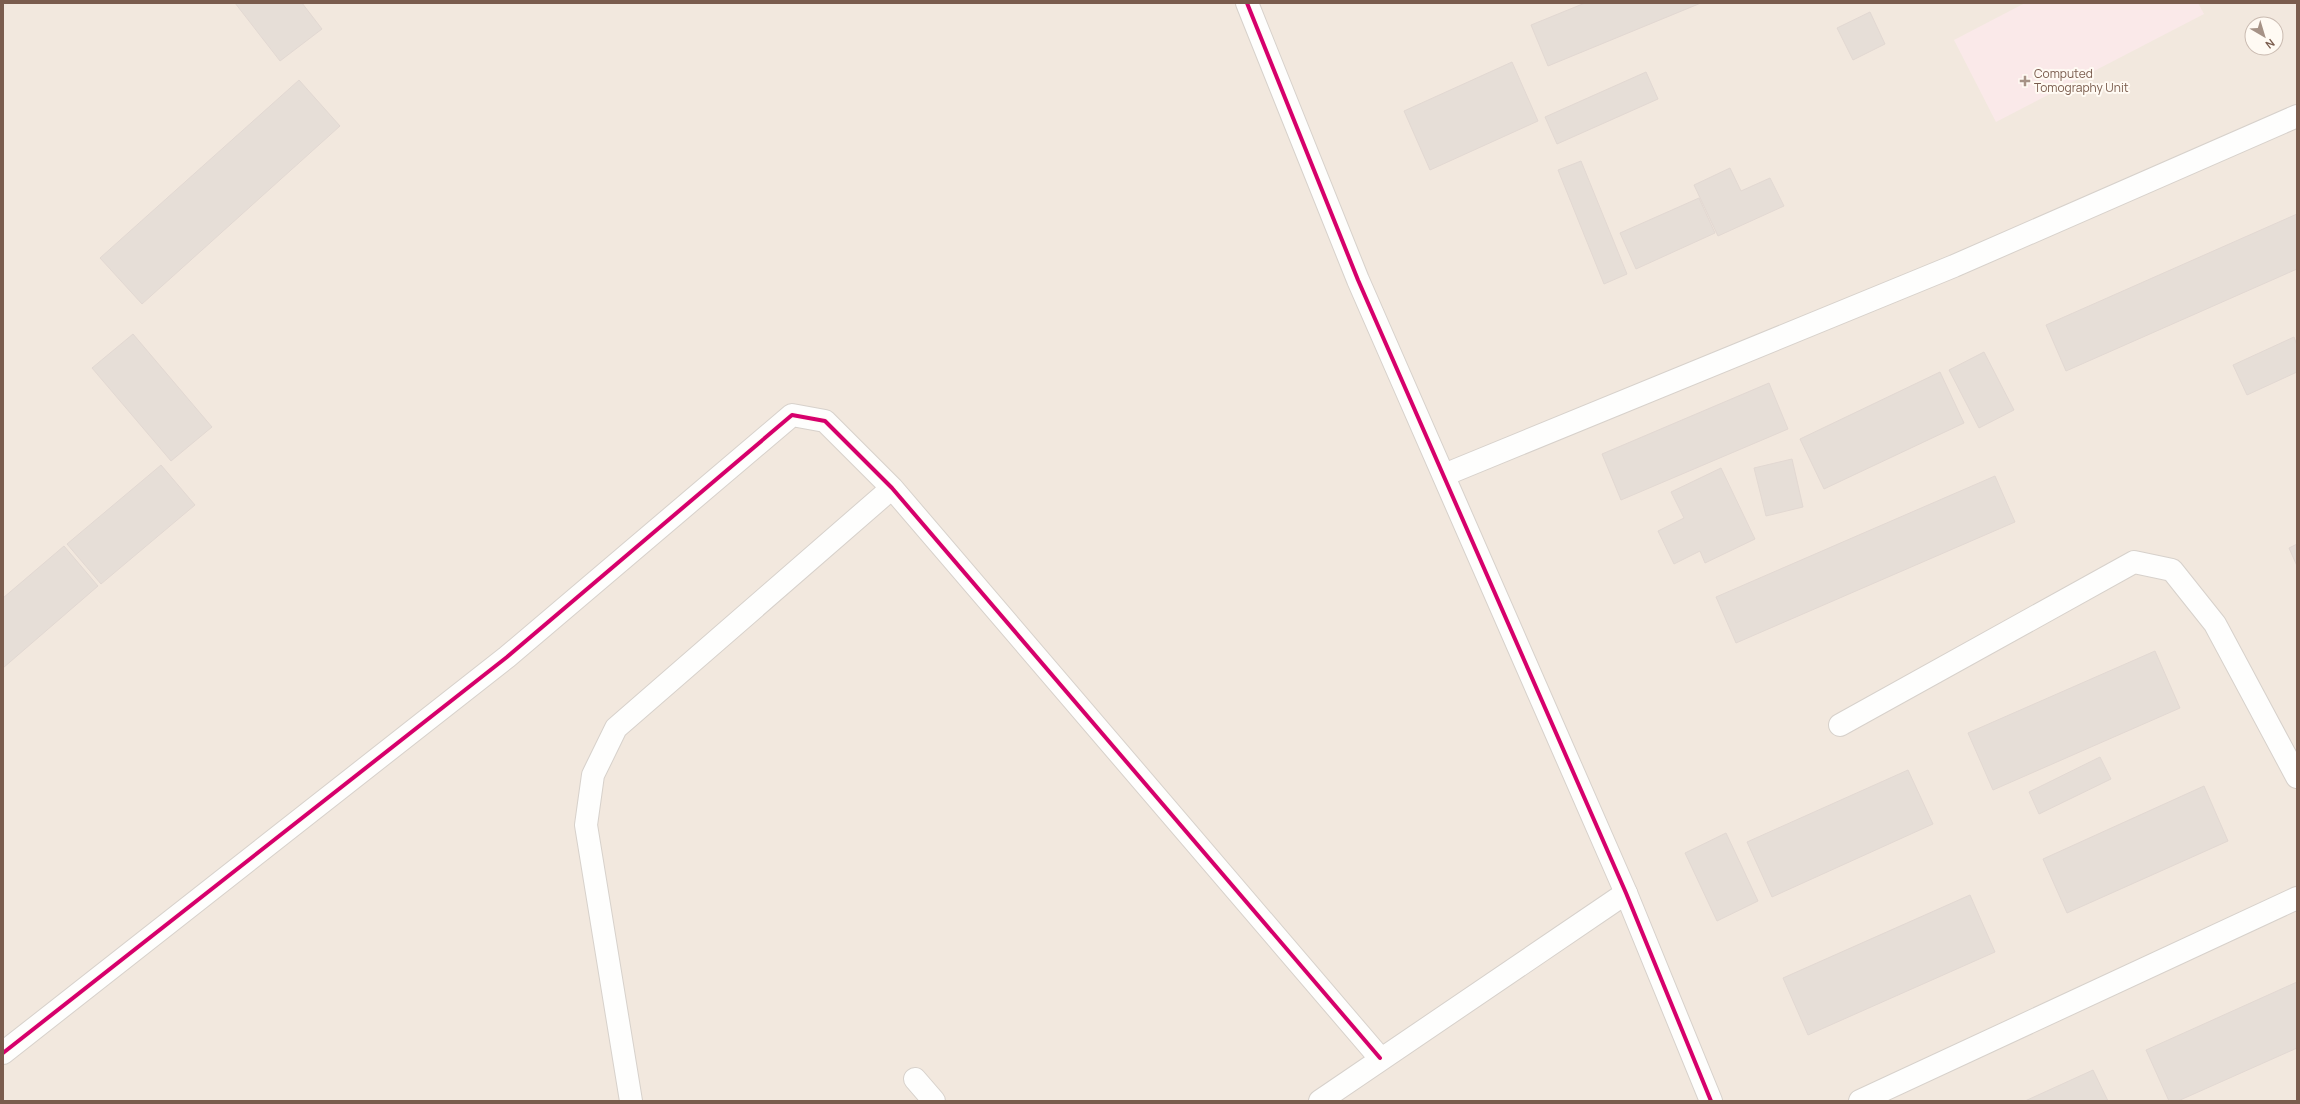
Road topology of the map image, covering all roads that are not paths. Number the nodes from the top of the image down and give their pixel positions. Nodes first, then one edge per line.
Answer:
1 (1247, 3) edge
2 (2297, 116) edge
3 (1444, 475) junction
4 (892, 488) junction
5 (1840, 725) dead end
6 (2297, 778) edge
7 (1626, 893) junction
8 (2297, 898) edge
9 (3, 1053) edge
10 (1380, 1058) junction
11 (915, 1079) dead end
12 (631, 1101) edge
13 (934, 1101) edge
14 (1320, 1101) edge
15 (1711, 1101) edge
16 (1860, 1101) edge

1 - 3 street
2 - 3 street
3 - 7 street
4 - 9 street
4 - 10 street
4 - 12 street
5 - 6 street
7 - 10 street
7 - 15 street
8 - 16 street
10 - 14 street
11 - 13 street

